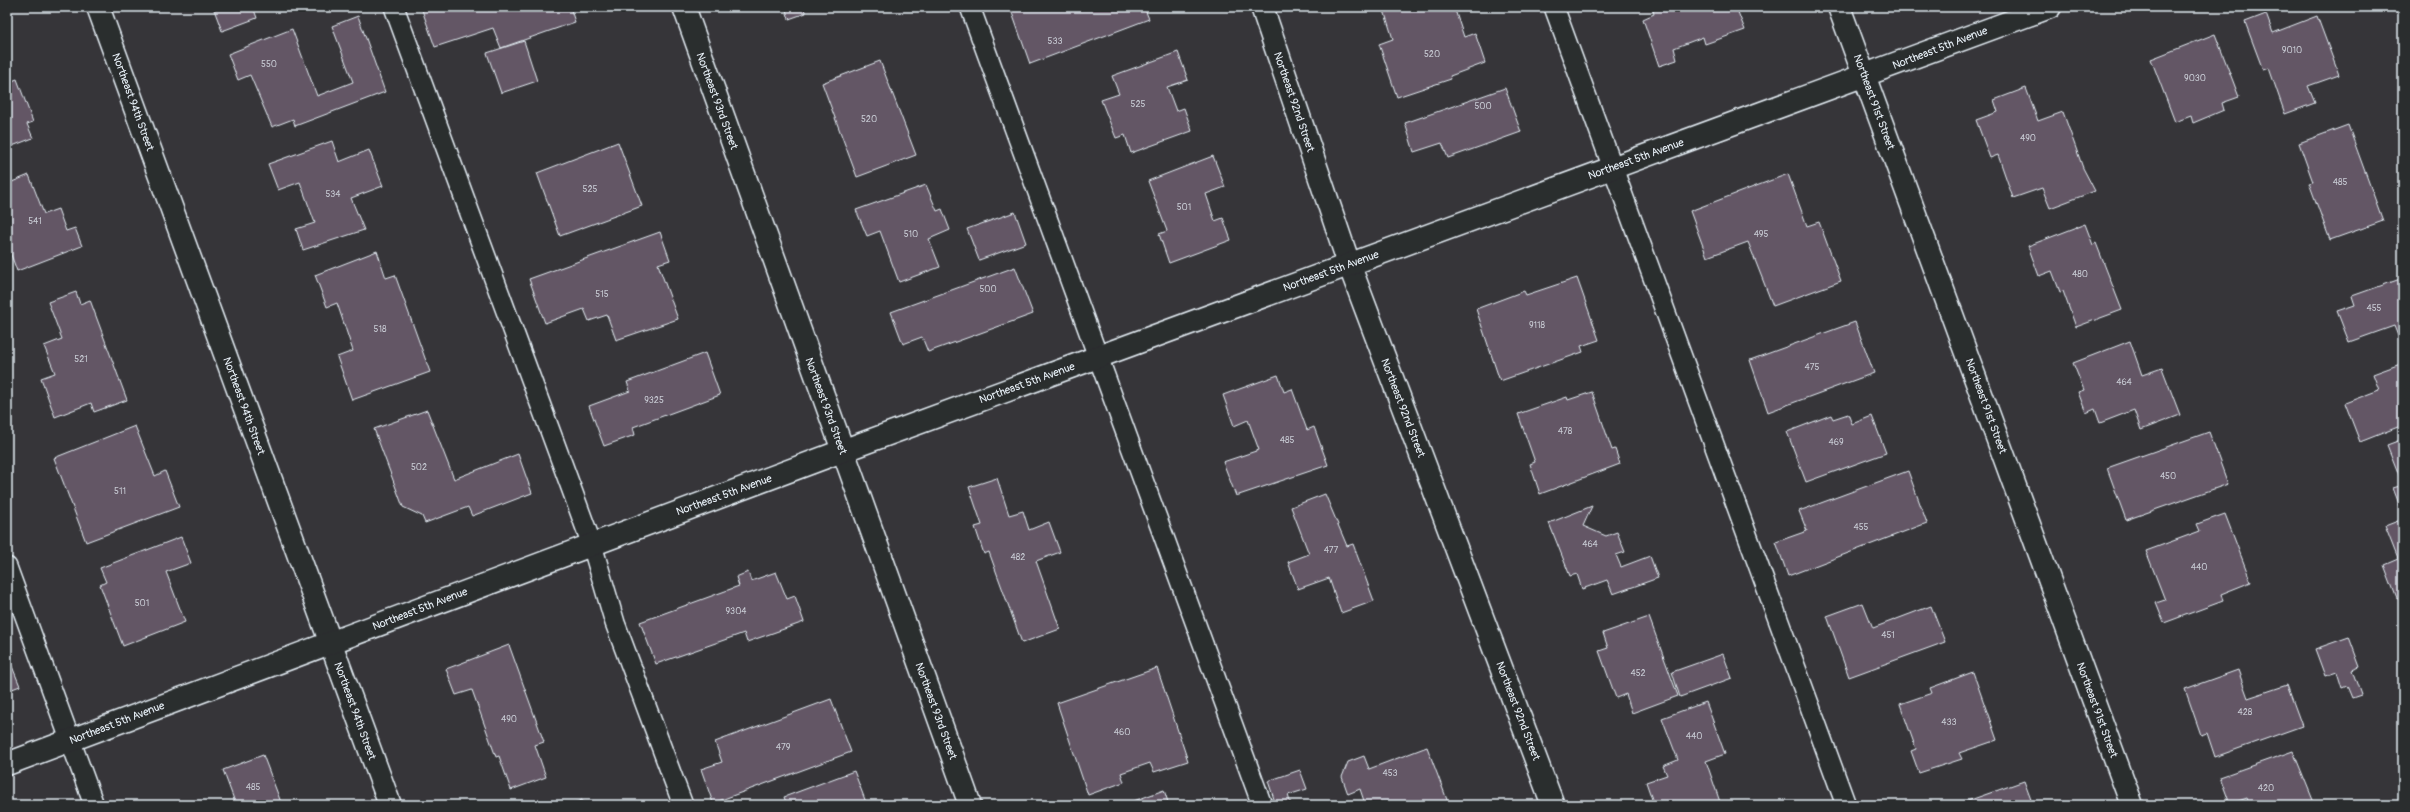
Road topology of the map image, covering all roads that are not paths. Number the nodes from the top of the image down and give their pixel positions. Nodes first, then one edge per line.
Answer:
1 (98, 7) edge
2 (394, 7) edge
3 (684, 7) edge
4 (970, 7) edge
5 (1262, 7) edge
6 (1554, 7) edge
7 (1839, 7) edge
8 (2050, 7) edge
9 (1864, 76) junction
10 (1613, 167) junction
11 (1349, 264) junction
12 (1098, 357) junction
13 (842, 451) junction
14 (592, 545) junction
15 (7, 567) edge
16 (330, 643) junction
17 (70, 740) junction
18 (7, 764) edge
19 (94, 805) edge
20 (390, 805) edge
21 (683, 805) edge
22 (970, 805) edge
23 (1262, 805) edge
24 (1553, 805) edge
25 (1846, 805) edge
26 (2132, 805) edge

1 - 16 street, Northeast 94th Street
2 - 14 lane
3 - 13 street, Northeast 93rd Street
4 - 12 lane
5 - 11 street, Northeast 92nd Street
6 - 10 lane
7 - 9 street, Northeast 91st Street
8 - 9 street, Northeast 5th Avenue
9 - 10 street, Northeast 5th Avenue
9 - 26 street, Northeast 91st Street
10 - 11 street, Northeast 5th Avenue
10 - 25 lane
11 - 12 street, Northeast 5th Avenue
11 - 24 street, Northeast 92nd Street
12 - 13 street, Northeast 5th Avenue
12 - 23 lane
13 - 14 street, Northeast 5th Avenue
13 - 22 street, Northeast 93rd Street
14 - 16 street, Northeast 5th Avenue
14 - 21 lane
15 - 17 lane
16 - 17 street, Northeast 5th Avenue
16 - 20 street, Northeast 94th Street
17 - 18 street, Northeast 5th Avenue
17 - 19 lane

